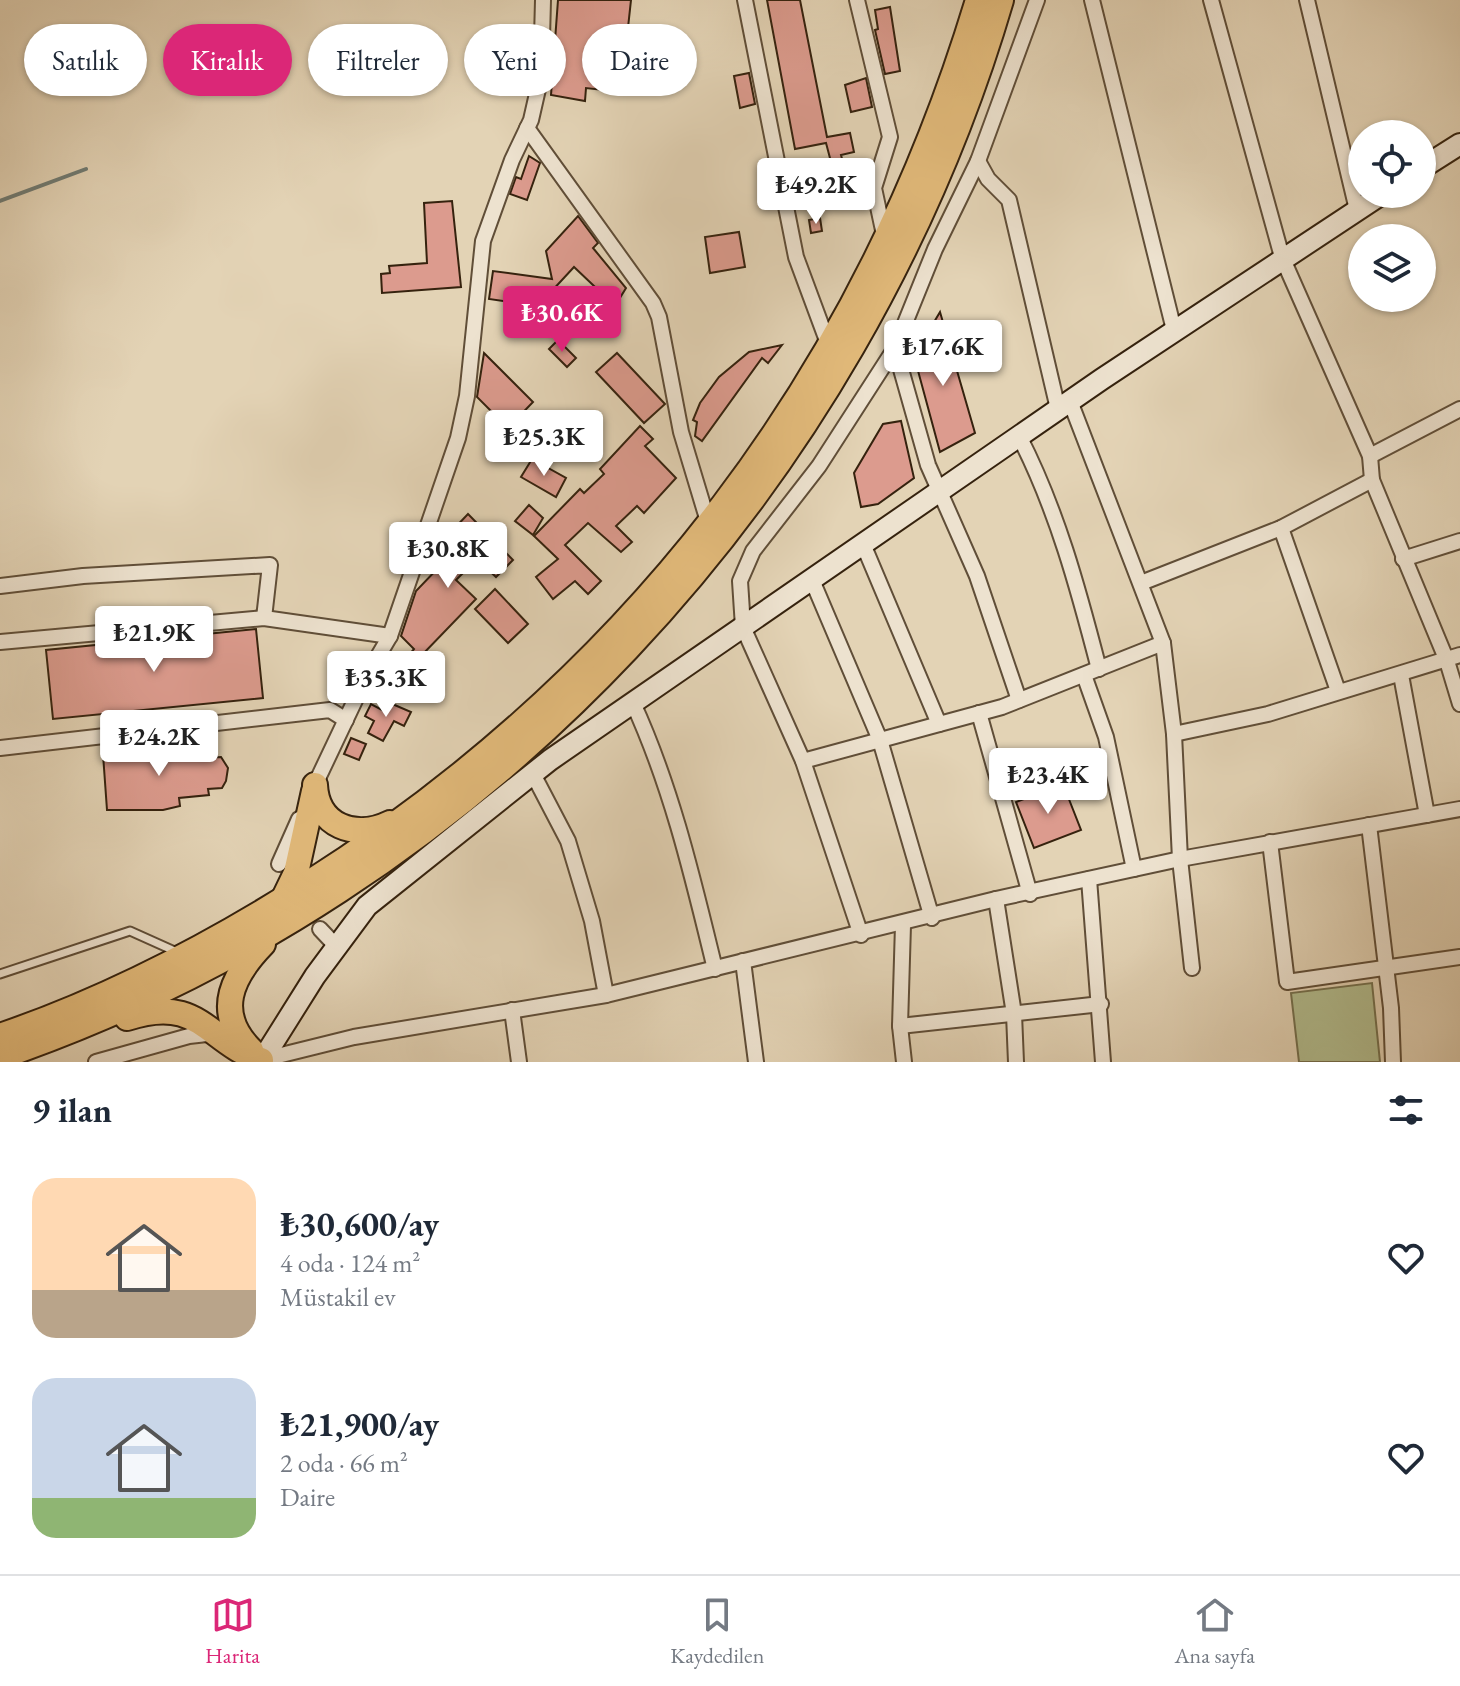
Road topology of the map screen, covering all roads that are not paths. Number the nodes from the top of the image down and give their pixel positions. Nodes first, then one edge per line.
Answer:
1 (543, 0) edge
2 (745, 0) edge
3 (857, 0) edge
4 (978, 0) edge
5 (1001, 0) edge
6 (1037, 0) edge
7 (1092, 0) edge
8 (1211, 0) edge
9 (1307, 0) edge
10 (527, 128) junction
11 (1460, 144) edge
12 (1436, 159) edge
13 (978, 161) junction
14 (1360, 208) edge
15 (1357, 210) junction
16 (885, 241) junction
17 (1282, 257) junction
18 (1174, 330) junction
19 (829, 346) junction
20 (895, 348) junction
21 (1064, 405) junction
22 (1460, 409) edge
23 (1019, 436) junction
24 (1370, 456) junction
25 (1372, 480) junction
26 (940, 491) junction
27 (709, 525) junction
28 (1281, 528) junction
29 (1460, 541) edge
30 (863, 544) junction
31 (1403, 559) junction
32 (812, 580) junction
33 (1141, 583) junction
34 (0, 586) edge
35 (264, 618) junction
36 (743, 627) junction
37 (390, 636) junction
38 (0, 642) edge
39 (1163, 643) junction
40 (1454, 658) edge
41 (1099, 669) junction
42 (1084, 675) junction
43 (1401, 675) junction
44 (1338, 691) junction
45 (1019, 700) junction
46 (633, 703) junction
47 (1460, 704) edge
48 (979, 713) junction
49 (346, 720) junction
50 (939, 724) junction
51 (1174, 734) junction
52 (880, 740) junction
53 (0, 748) edge
54 (803, 761) junction
55 (533, 774) junction
56 (315, 785) junction
57 (1460, 809) edge
58 (414, 810) junction
59 (1427, 815) junction
60 (1369, 825) junction
61 (1270, 842) junction
62 (1180, 859) junction
63 (279, 864) dead end
64 (1134, 869) junction
65 (1089, 879) junction
66 (1030, 894) junction
67 (283, 899) junction
68 (996, 899) junction
69 (932, 918) junction
70 (903, 925) junction
71 (320, 929) dead end
72 (275, 931) junction
73 (861, 935) junction
74 (337, 947) junction
75 (185, 956) junction
76 (1460, 957) edge
77 (743, 961) junction
78 (1386, 967) junction
79 (1192, 968) dead end
80 (715, 969) junction
81 (0, 974) edge
82 (606, 995) junction
83 (1101, 1004) junction
84 (512, 1010) junction
85 (1014, 1014) junction
86 (900, 1026) junction
87 (219, 1033) junction
88 (3, 1049) edge
89 (261, 1061) edge
90 (96, 1062) edge
91 (519, 1062) edge
92 (756, 1062) edge
93 (901, 1062) edge
94 (1016, 1062) edge
95 (1103, 1062) edge
96 (1393, 1062) edge

1 - 10 street
2 - 19 street
3 - 16 street
4 - 16 highway
5 - 72 highway
6 - 13 street
7 - 18 street
8 - 17 street
9 - 15 street
10 - 27 street
10 - 37 street
11 - 12 main road
13 - 20 street
13 - 21 street
14 - 15 main road
15 - 17 main road
16 - 19 highway
17 - 18 main road
17 - 24 street
18 - 21 main road
19 - 27 highway
20 - 26 street
20 - 36 street
21 - 23 main road
21 - 33 street
22 - 24 street
23 - 26 main road
23 - 41 street
24 - 25 street
25 - 28 street
25 - 31 street
26 - 30 main road
26 - 45 street
27 - 58 highway
28 - 33 street
28 - 44 street
29 - 31 street
30 - 32 main road
30 - 50 street
31 - 40 street
32 - 36 main road
32 - 52 street
33 - 39 street
34 - 35 street
35 - 37 street
35 - 38 street
36 - 46 main road
36 - 54 street
37 - 49 street
39 - 41 street
39 - 51 street
40 - 43 street
40 - 47 street
41 - 42 street
42 - 45 street
42 - 64 street
43 - 44 street
43 - 59 street
44 - 51 street
45 - 48 street
46 - 55 main road
46 - 80 street
48 - 50 street
48 - 66 street
49 - 53 street
49 - 56 street
50 - 52 street
51 - 62 street
52 - 54 street
52 - 69 street
54 - 73 street
55 - 74 main road
55 - 82 street
56 - 58 highway
56 - 63 street
56 - 67 highway
57 - 59 street
58 - 67 highway
59 - 60 street
60 - 61 street
60 - 78 street
61 - 62 street
61 - 78 street
62 - 64 street
62 - 79 street
64 - 65 street
65 - 66 street
65 - 83 street
66 - 68 street
67 - 75 highway
68 - 69 street
68 - 85 street
69 - 70 street
70 - 73 street
70 - 86 street
71 - 74 street
72 - 88 highway
72 - 89 highway
73 - 77 street
74 - 89 main road
75 - 81 lane
75 - 88 highway
76 - 78 street
77 - 80 street
77 - 92 street
78 - 96 street
80 - 82 street
82 - 84 street
83 - 85 street
83 - 95 street
84 - 89 street
84 - 91 street
85 - 86 street
85 - 94 street
86 - 93 street
87 - 88 highway
87 - 89 highway
87 - 90 street

